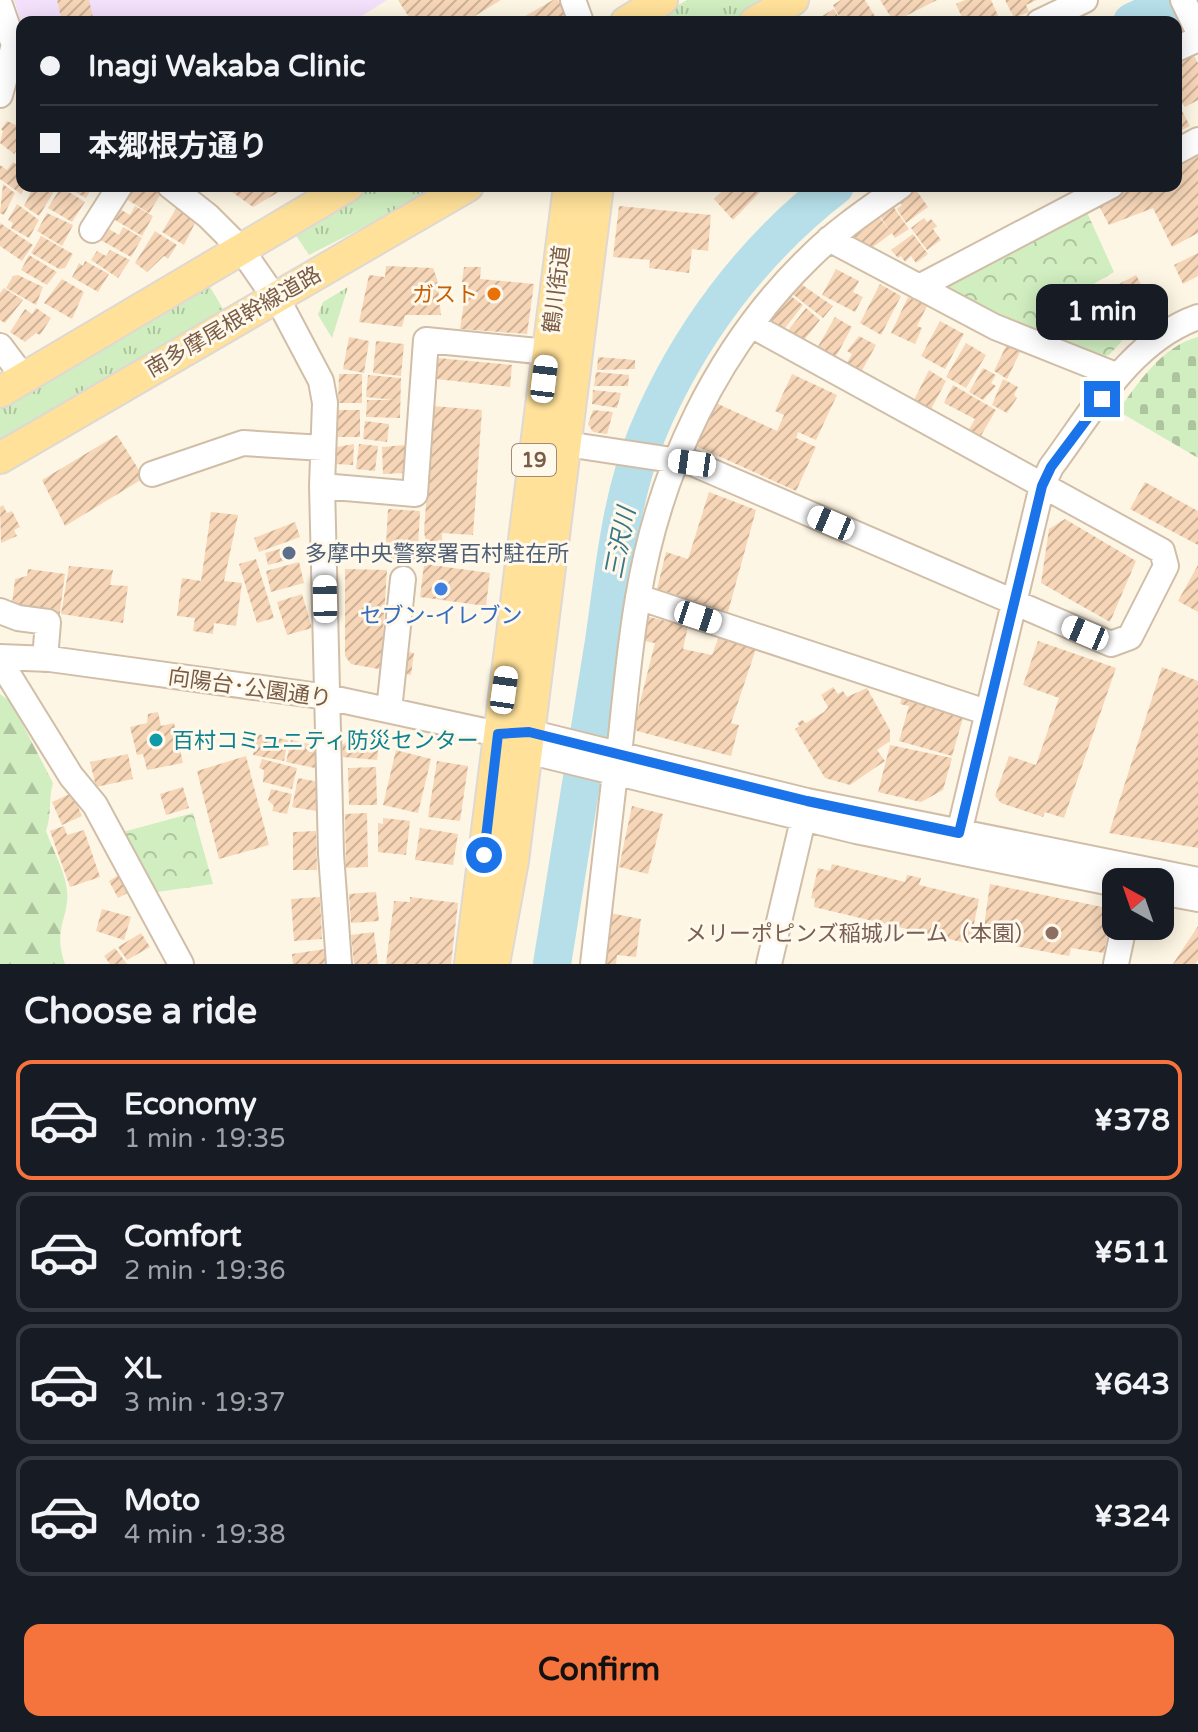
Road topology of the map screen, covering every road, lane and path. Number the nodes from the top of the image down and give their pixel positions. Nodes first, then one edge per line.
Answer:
1 (793, 0) edge
2 (1085, 0) edge
3 (0, 5) edge
4 (765, 16) edge
5 (1052, 16) edge
6 (1193, 23) edge
7 (1182, 40) edge
8 (16, 46) edge
9 (16, 56) edge
10 (0, 95) edge
11 (116, 192) edge
12 (178, 192) edge
13 (338, 192) edge
14 (457, 192) edge
15 (568, 192) edge
16 (597, 192) edge
17 (893, 192) edge
18 (1100, 192) edge
19 (92, 230) dead end
20 (829, 239) junction
21 (241, 249) junction
22 (919, 287) junction
23 (274, 296) junction
24 (1198, 317) edge
25 (751, 325) junction
26 (0, 346) edge
27 (548, 352) junction
28 (1118, 376) junction
29 (12, 385) edge
30 (566, 444) junction
31 (323, 448) junction
32 (0, 458) edge
33 (668, 459) junction
34 (152, 474) dead end
35 (322, 486) junction
36 (1042, 486) junction
37 (403, 579) dead end
38 (638, 597) junction
39 (1013, 602) junction
40 (0, 611) edge
41 (0, 659) edge
42 (45, 659) junction
43 (327, 697) junction
44 (389, 710) junction
45 (986, 712) junction
46 (498, 734) junction
47 (528, 741) junction
48 (610, 762) junction
49 (805, 810) junction
50 (959, 833) junction
51 (1102, 881) edge
52 (1185, 889) edge
53 (1121, 940) edge
54 (181, 964) edge
55 (339, 964) edge
56 (470, 964) edge
57 (494, 964) edge
58 (593, 964) edge
59 (769, 964) edge
60 (1116, 964) edge

1 - 4 main road
2 - 5 street
3 - 8 street
6 - 7 street
9 - 10 street
11 - 19 street
12 - 21 street
13 - 21 main road
14 - 23 main road, 南多摩尾根幹線道路
15 - 27 main road, 鶴川街道 / 19
16 - 30 main road, 鶴川街道 / 19
17 - 20 street
18 - 22 street
20 - 22 street
20 - 25 street
21 - 23 street
21 - 29 main road
22 - 28 street
23 - 31 street
23 - 32 main road, 南多摩尾根幹線道路
24 - 28 street
25 - 33 street
25 - 36 street
26 - 29 street
27 - 35 street
27 - 46 main road, 鶴川街道 / 19
28 - 36 street
30 - 33 street
30 - 47 main road, 鶴川街道 / 19
31 - 34 street
31 - 35 street
33 - 38 street
33 - 39 street
35 - 43 street
36 - 39 street
36 - 39 street
37 - 44 street
38 - 45 street
38 - 48 street
39 - 45 street
40 - 42 street
41 - 42 street, 向陽台･公園通り
41 - 54 street
42 - 43 street, 向陽台･公園通り
43 - 44 street, 向陽台･公園通り
43 - 55 street
44 - 46 street, 向陽台･公園通り
45 - 50 street
46 - 47 street, 向陽台･公園通り
46 - 56 main road, 鶴川街道 / 19
47 - 48 street, 向陽台･公園通り
47 - 57 main road, 鶴川街道 / 19
48 - 49 street, 向陽台･公園通り
48 - 58 street
49 - 50 street
49 - 51 street
49 - 59 street
50 - 52 street
53 - 60 street

